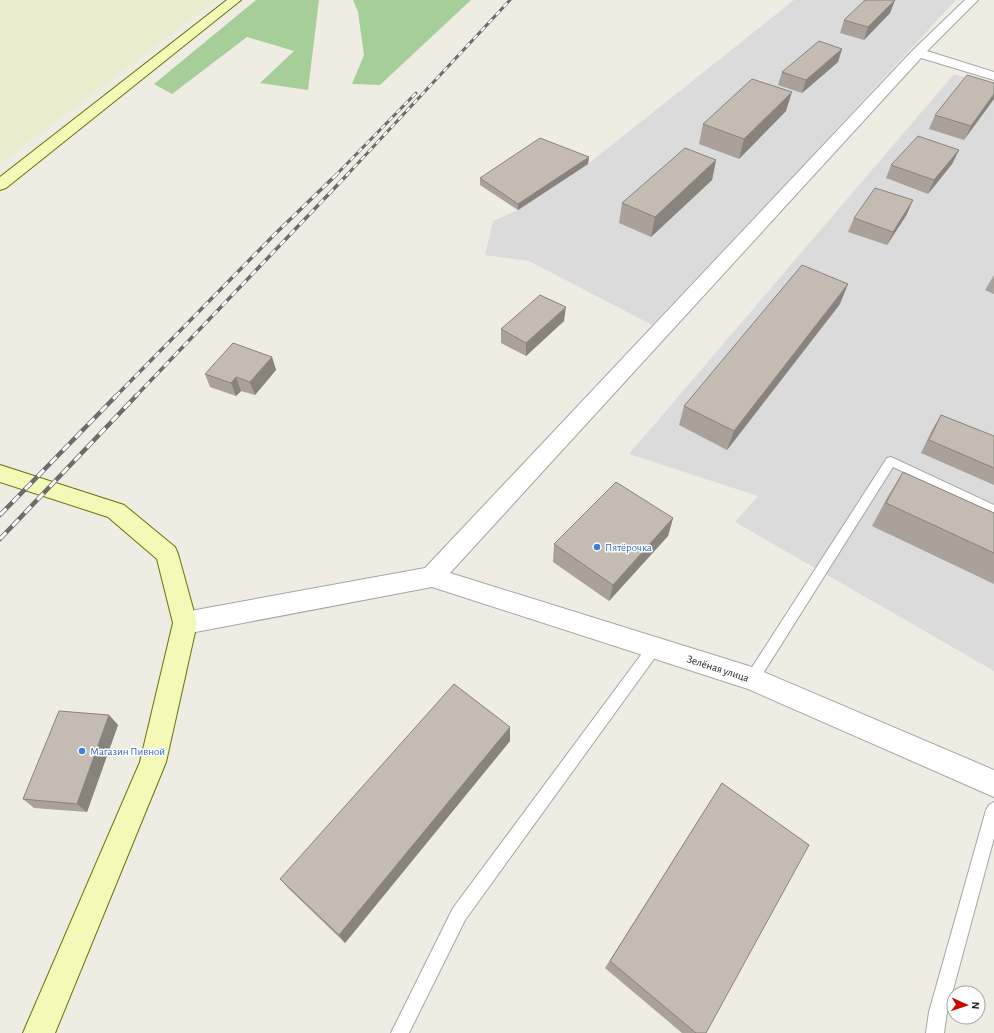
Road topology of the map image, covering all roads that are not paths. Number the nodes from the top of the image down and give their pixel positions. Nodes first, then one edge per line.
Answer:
1 (235, 0) edge
2 (972, 0) edge
3 (918, 54) junction
4 (994, 76) edge
5 (0, 185) edge
6 (0, 473) edge
7 (994, 510) edge
8 (432, 577) junction
9 (185, 623) junction
10 (654, 648) junction
11 (752, 679) junction
12 (994, 784) edge
13 (994, 810) edge
14 (39, 1033) edge
15 (400, 1033) edge
16 (935, 1033) edge

1 - 5 street
2 - 3 street
3 - 4 street
3 - 8 street
6 - 9 street
7 - 11 lane
8 - 9 street
8 - 10 street, Зелёная улица
9 - 14 street
10 - 11 street, Зелёная улица
10 - 15 lane
11 - 12 street, Зелёная улица
13 - 16 lane

